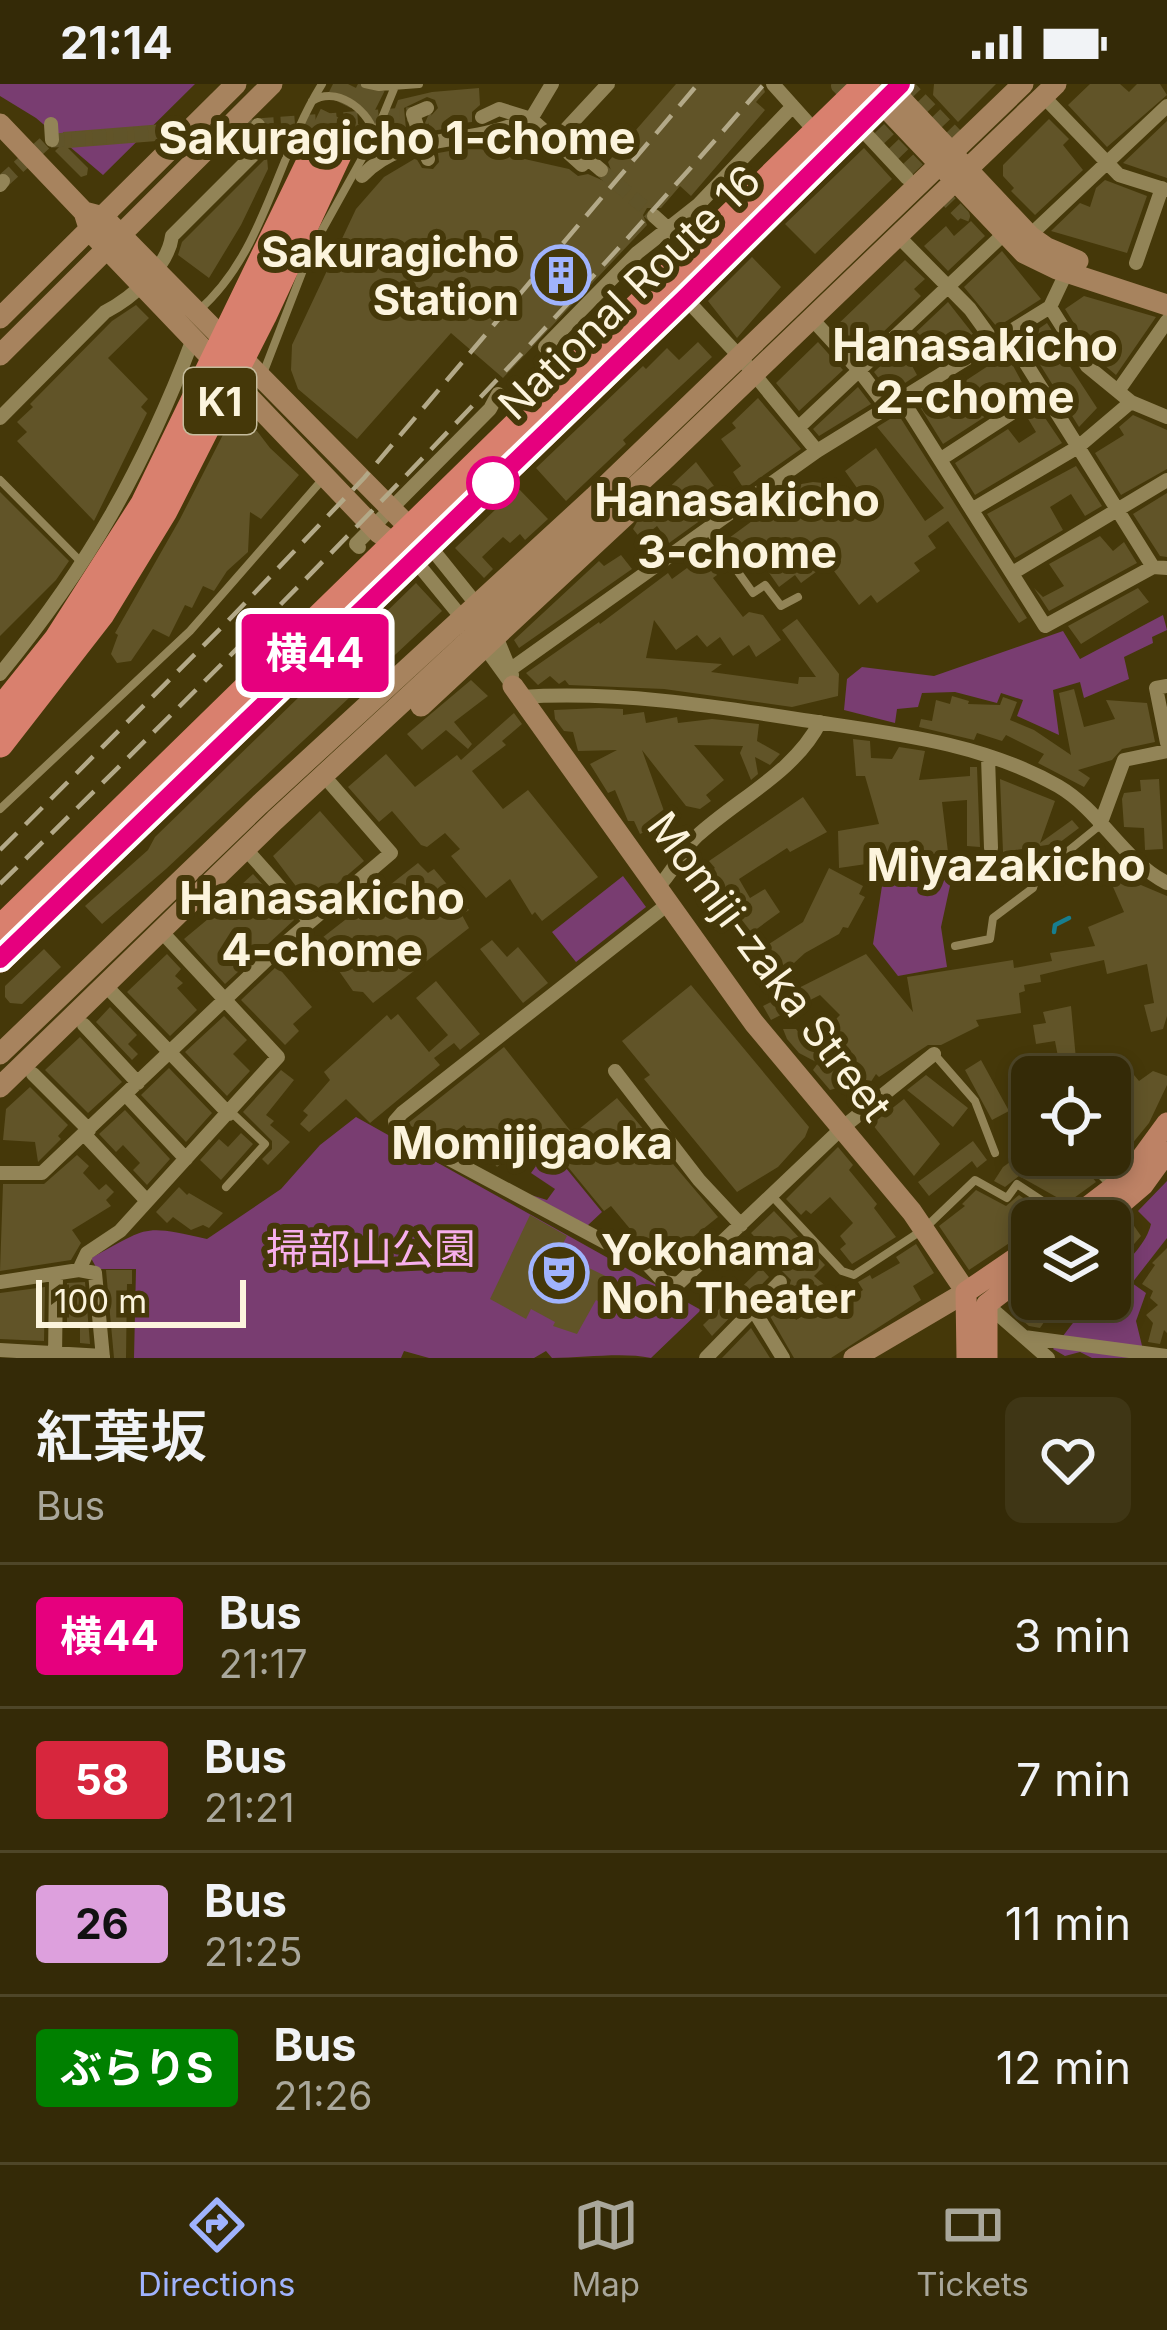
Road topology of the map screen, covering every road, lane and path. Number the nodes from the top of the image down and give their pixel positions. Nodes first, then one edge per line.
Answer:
1 (236, 84) edge
2 (272, 84) edge
3 (322, 84) edge
4 (366, 84) edge
5 (419, 84) edge
6 (552, 84) edge
7 (608, 84) edge
8 (1023, 84) edge
9 (396, 85) edge
10 (775, 85) edge
11 (793, 85) edge
12 (879, 88) edge
13 (1050, 90) edge
14 (311, 102) junction
15 (1167, 106) edge
16 (792, 107) junction
17 (427, 108) dead end
18 (481, 110) dead end
19 (531, 119) junction
20 (807, 122) dead end
21 (0, 124) edge
22 (51, 124) dead end
23 (375, 135) junction
24 (266, 138) dead end
25 (555, 141) junction
26 (332, 142) tunnel mouth
27 (59, 144) dead end
28 (890, 145) dead end
29 (428, 159) dead end
30 (1108, 163) junction
31 (953, 168) junction
32 (601, 170) tunnel mouth
33 (906, 172) dead end
34 (362, 176) dead end
35 (1164, 189) edge
36 (654, 216) tunnel mouth
37 (92, 220) junction
38 (668, 229) junction
39 (1017, 235) junction
40 (898, 236) junction
41 (683, 242) dead end
42 (116, 243) junction
43 (1136, 263) dead end
44 (1070, 265) junction
45 (948, 287) junction
46 (1167, 289) edge
47 (685, 298) junction
48 (1167, 304) edge
49 (1050, 307) junction
50 (0, 318) edge
51 (812, 319) junction
52 (1167, 321) edge
53 (556, 328) junction
54 (199, 330) junction
55 (1007, 332) junction
56 (992, 341) junction
57 (574, 345) dead end
58 (545, 347) dead end
59 (0, 355) edge
60 (747, 366) junction
61 (858, 369) junction
62 (251, 378) junction
63 (1044, 392) junction
64 (498, 394) dead end
65 (1124, 397) junction
66 (901, 398) junction
67 (886, 407) junction
68 (0, 418) edge
69 (1167, 418) edge
70 (798, 428) junction
71 (686, 439) junction
72 (1078, 447) junction
73 (817, 451) junction
74 (941, 459) junction
75 (325, 476) junction
76 (0, 480) edge
77 (1167, 480) edge
78 (973, 509) junction
79 (1118, 510) junction
80 (707, 529) junction
81 (357, 545) dead end
82 (418, 548) junction
83 (84, 565) junction
84 (1160, 568) edge
85 (1014, 572) junction
86 (798, 597) dead end
87 (490, 641) junction
88 (60, 653) junction
89 (0, 674) edge
90 (513, 683) junction
91 (1167, 686) edge
92 (0, 701) edge
93 (0, 711) edge
94 (820, 722) junction
95 (0, 744) edge
96 (1167, 747) edge
97 (988, 757) junction
98 (0, 762) edge
99 (332, 784) junction
100 (0, 809) edge
101 (1100, 825) junction
102 (991, 848) dead end
103 (251, 855) junction
104 (1167, 883) edge
105 (663, 896) junction
106 (185, 908) junction
107 (309, 920) junction
108 (0, 929) edge
109 (161, 931) junction
110 (955, 946) dead end
111 (0, 959) edge
112 (105, 985) junction
113 (225, 1000) junction
114 (84, 1025) dead end
115 (170, 1053) junction
116 (0, 1054) edge
117 (934, 1054) joint
118 (615, 1071) dead end
119 (33, 1074) dead end
120 (0, 1087) edge
121 (132, 1089) junction
122 (230, 1113) junction
123 (1167, 1124) edge
124 (842, 1128) junction
125 (86, 1132) junction
126 (1167, 1152) edge
127 (994, 1153) dead end
128 (186, 1159) junction
129 (0, 1173) edge
130 (1106, 1176) edge
131 (1116, 1186) junction
132 (226, 1187) dead end
133 (771, 1195) junction
134 (1041, 1200) edge
135 (1097, 1200) edge
136 (1125, 1200) edge
137 (147, 1201) junction
138 (741, 1225) junction
139 (924, 1228) junction
140 (1011, 1262) edge
141 (79, 1270) junction
142 (56, 1276) junction
143 (0, 1282) edge
144 (780, 1282) dead end
145 (1011, 1285) edge
146 (967, 1292) junction
147 (987, 1304) junction
148 (753, 1309) junction
149 (1024, 1337) junction
150 (0, 1350) edge
151 (55, 1356) edge
152 (1167, 1356) edge
153 (103, 1357) edge
154 (706, 1358) edge
155 (784, 1358) edge
156 (854, 1358) edge
157 (967, 1358) edge
158 (987, 1358) edge
159 (1048, 1358) edge

1 - 37 street
2 - 42 street
3 - 14 lane
4 - 9 lane
5 - 9 lane
6 - 19 street
7 - 25 street
8 - 31 street
9 - 23 lane
10 - 11 street
10 - 16 street
12 - 31 street
12 - 47 highway, National Route 16
12 - 82 highway, National Route 16
13 - 30 street
13 - 31 street
14 - 23 lane
14 - 54 lane
15 - 30 street
16 - 20 street
16 - 38 street
17 - 29 street
18 - 19 street
19 - 25 street
19 - 34 street
21 - 37 street
22 - 27 street
23 - 62 lane
24 - 68 street
25 - 32 street
26 - 88 highway, K1
28 - 33 street
30 - 35 street
30 - 39 street
31 - 39 street
31 - 40 street
31 - 60 street
35 - 43 street
36 - 38 street
37 - 42 street
37 - 50 street
38 - 41 street
38 - 53 street
39 - 44 street
39 - 45 street
40 - 45 street
40 - 51 street
42 - 54 street
42 - 59 street
44 - 46 street
44 - 48 street
44 - 49 street
45 - 56 street
45 - 61 street
47 - 60 street
47 - 82 highway, National Route 16
49 - 55 street
49 - 65 street
51 - 60 street
51 - 61 street
52 - 65 street
53 - 57 street
53 - 58 street
54 - 62 street
54 - 83 street
55 - 56 street
55 - 63 street
56 - 66 street
60 - 70 street
60 - 71 street
60 - 116 street
61 - 67 street
61 - 70 street
62 - 75 street
62 - 82 street
63 - 72 street
63 - 74 street
64 - 81 street
65 - 69 street
65 - 72 street
66 - 67 street
66 - 74 street
67 - 73 street
70 - 73 street
71 - 87 street
71 - 106 street
72 - 78 street
72 - 79 street
73 - 80 street
74 - 78 street
75 - 82 street
75 - 100 lane
76 - 83 lane
77 - 79 street
78 - 85 street
79 - 84 street
79 - 85 street
80 - 86 lane
80 - 90 street
82 - 87 street
82 - 87 street
82 - 108 highway, National Route 16
82 - 111 highway, National Route 16
83 - 89 street
84 - 85 street
87 - 90 street
87 - 99 street
88 - 92 highway
88 - 93 highway, K1
88 - 95 highway, K1
88 - 98 highway
90 - 94 street
90 - 105 street, Momiji-zaka Street
91 - 96 street
94 - 97 street
94 - 105 street
96 - 101 street
97 - 101 street
97 - 102 street
99 - 103 street
99 - 107 street
101 - 104 street
101 - 110 lane
103 - 106 street
103 - 107 street
105 - 124 street, Momiji-zaka Street
105 - 138 street
106 - 109 street
107 - 113 street
109 - 112 street
109 - 113 street
112 - 115 street
112 - 120 street
113 - 115 street
113 - 122 street
114 - 121 street
115 - 121 street
115 - 122 street
117 - 124 street
117 - 127 lane
118 - 138 street
119 - 125 street
121 - 125 street
121 - 128 street
122 - 128 street
122 - 132 lane
123 - 131 main road
124 - 133 street
124 - 139 street, Momiji-zaka Street
125 - 129 street
125 - 137 street
126 - 136 main road
128 - 137 street
130 - 131 street
131 - 135 main road
133 - 138 street
133 - 139 lane
134 - 139 lane
137 - 141 street
139 - 146 street, Momiji-zaka Street
140 - 146 main road
141 - 142 street
141 - 153 street
142 - 143 street
142 - 151 street
144 - 148 street
145 - 147 main road
146 - 147 street
146 - 156 street
146 - 157 main road
147 - 149 street
147 - 158 main road
148 - 154 street
148 - 155 street
149 - 152 street
149 - 159 street
150 - 151 street
151 - 153 street

